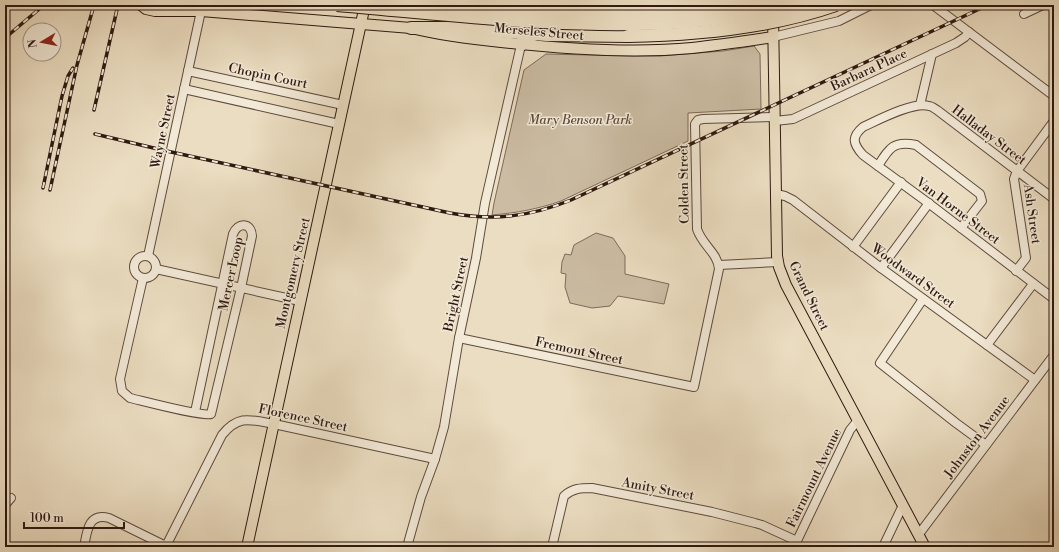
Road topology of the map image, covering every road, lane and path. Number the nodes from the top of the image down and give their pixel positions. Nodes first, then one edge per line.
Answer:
1 (141, 5) edge
2 (173, 5) edge
3 (191, 5) edge
4 (337, 5) edge
5 (365, 5) edge
6 (461, 5) edge
7 (691, 5) edge
8 (745, 5) edge
9 (772, 5) edge
10 (797, 5) edge
11 (836, 5) edge
12 (871, 5) edge
13 (1043, 5) edge
14 (937, 6) edge
15 (201, 11) junction
16 (1024, 14) dead end
17 (361, 25) junction
18 (410, 28) junction
19 (969, 32) junction
20 (536, 34) junction
21 (773, 37) junction
22 (521, 45) junction
23 (692, 48) junction
24 (932, 54) junction
25 (188, 71) junction
26 (184, 89) junction
27 (1054, 96) edge
28 (343, 105) junction
29 (924, 105) junction
30 (775, 119) junction
31 (1054, 121) edge
32 (339, 124) junction
33 (878, 166) junction
34 (1017, 171) junction
35 (901, 182) junction
36 (776, 194) junction
37 (1054, 199) edge
38 (929, 203) junction
39 (961, 228) junction
40 (853, 246) junction
41 (148, 256) junction
42 (778, 262) junction
43 (719, 265) junction
44 (881, 268) junction
45 (156, 269) junction
46 (1016, 271) junction
47 (143, 278) junction
48 (223, 284) junction
49 (1032, 284) junction
50 (241, 288) junction
51 (924, 299) junction
52 (1054, 299) edge
53 (300, 301) junction
54 (459, 338) junction
55 (987, 345) junction
56 (1054, 355) edge
57 (1035, 380) junction
58 (195, 412) junction
59 (858, 420) junction
60 (274, 424) junction
61 (986, 445) junction
62 (435, 459) junction
63 (12, 498) dead end
64 (5, 505) edge
65 (903, 505) junction
66 (919, 534) junction
67 (796, 544) edge
68 (167, 546) edge
69 (84, 547) edge
70 (247, 547) edge
71 (407, 547) edge
72 (552, 547) edge
73 (883, 547) edge
74 (925, 547) edge

1 - 15 main road
2 - 15 main road
3 - 15 main road
4 - 10 highway, bridge
5 - 17 main road, Montgomery Street
6 - 8 highway, bridge
7 - 23 street
9 - 21 main road, Grand Street
11 - 20 highway, bridge
12 - 21 street, Merseles Street
13 - 16 street
14 - 19 street
15 - 17 main road, Merseles Street
15 - 25 street, Wayne Street
17 - 18 main road, Merseles Street
17 - 28 main road, Montgomery Street
18 - 20 highway
18 - 22 main road, Merseles Street
19 - 24 street, Barbara Place
19 - 27 street
20 - 22 highway
21 - 23 main road, Merseles Street
21 - 30 main road, Grand Street
22 - 23 main road, Merseles Street
22 - 54 street, Bright Street
24 - 29 street
24 - 30 street, Barbara Place
25 - 26 street, Wayne Street
25 - 28 street, Chopin Court
26 - 32 street
26 - 41 street, Wayne Street
28 - 32 main road, Montgomery Street
29 - 33 street, Van Horne Street
29 - 34 street, Halladay Street
30 - 36 main road, Grand Street
30 - 43 street, Colden Street
31 - 34 street, Ash Street
32 - 53 main road, Montgomery Street
33 - 35 street, Van Horne Street
33 - 39 street
34 - 37 street, Halladay Street
34 - 46 street, Ash Street
35 - 38 street, Van Horne Street
35 - 40 street
36 - 40 street, Woodward Street
36 - 42 main road, Grand Street
38 - 39 street, Van Horne Street
38 - 44 street
39 - 46 street, Van Horne Street
40 - 44 street, Woodward Street
41 - 45 street
41 - 47 street
42 - 43 street
42 - 59 main road, Grand Street
43 - 54 street, Fremont Street
44 - 51 street, Woodward Street
45 - 47 street
45 - 48 street
46 - 49 street, Van Horne Street
47 - 58 street, Mercer Loop
48 - 50 street
48 - 50 street, Mercer Loop
48 - 58 street, Mercer Loop
49 - 52 street, Van Horne Street
49 - 55 street
50 - 53 street
50 - 58 street, Mercer Loop
51 - 55 street, Woodward Street
51 - 61 street
53 - 60 main road, Montgomery Street
54 - 62 street, Bright Street
55 - 57 street, Woodward Street
56 - 57 street, Johnston Avenue
57 - 61 street, Johnston Avenue
59 - 65 main road, Grand Street
59 - 67 street, Fairmount Avenue
60 - 62 street, Florence Street
60 - 68 street, Florence Street
60 - 70 main road, Montgomery Street
61 - 66 street, Johnston Avenue
62 - 71 street, Bright Street
63 - 64 street
65 - 66 main road, Grand Street
65 - 73 street
66 - 74 main road, Grand Street
67 - 72 street, Amity Street
68 - 69 street

